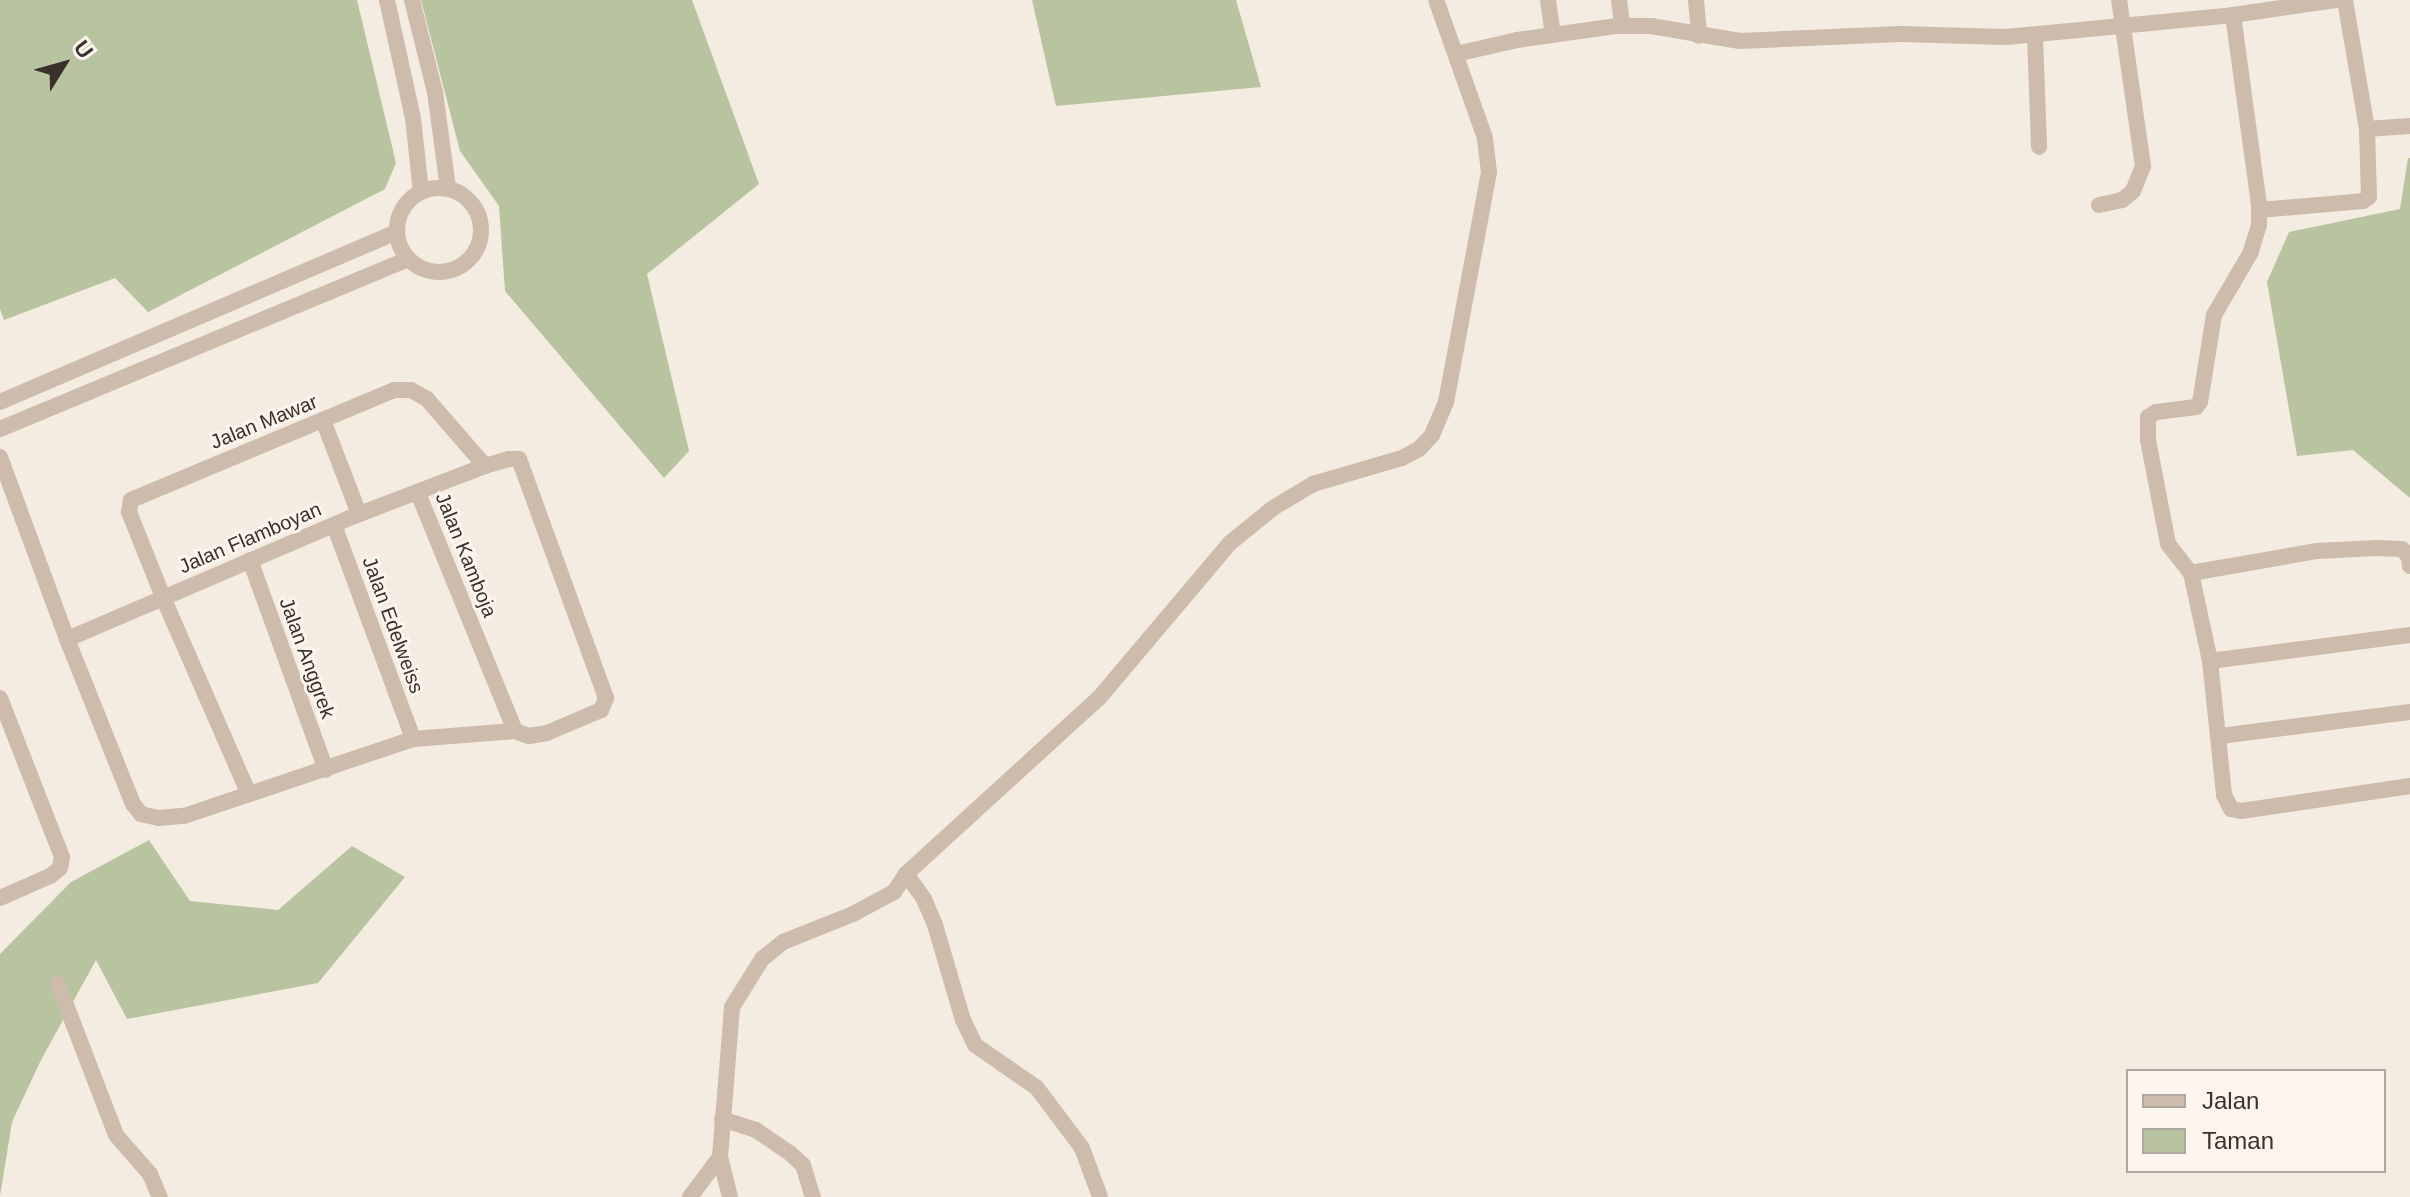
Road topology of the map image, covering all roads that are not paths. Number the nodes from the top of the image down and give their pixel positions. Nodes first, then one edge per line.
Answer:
1 (387, 0) edge
2 (412, 0) edge
3 (1436, 0) edge
4 (1548, 0) edge
5 (1619, 0) edge
6 (1696, 0) edge
7 (2119, 0) edge
8 (2336, 0) edge
9 (2345, 0) edge
10 (2233, 15) junction
11 (2123, 25) junction
12 (1622, 26) junction
13 (1553, 35) junction
14 (1699, 36) junction
15 (2035, 36) junction
16 (1456, 54) junction
17 (2410, 126) edge
18 (2367, 129) junction
19 (2039, 147) dead end
20 (448, 188) junction
21 (421, 192) junction
22 (2099, 205) dead end
23 (2259, 210) junction
24 (397, 232) junction
25 (408, 259) junction
26 (0, 402) edge
27 (323, 420) junction
28 (0, 429) edge
29 (0, 457) edge
30 (485, 466) junction
31 (418, 493) junction
32 (359, 514) junction
33 (334, 525) junction
34 (250, 560) junction
35 (2410, 566) edge
36 (2191, 573) junction
37 (163, 597) junction
38 (2410, 635) edge
39 (67, 639) junction
40 (2210, 661) junction
41 (0, 698) edge
42 (2410, 712) edge
43 (515, 731) junction
44 (2220, 736) junction
45 (413, 739) junction
46 (326, 770) junction
47 (2410, 786) edge
48 (248, 792) junction
49 (906, 874) junction
50 (0, 898) edge
51 (58, 984) dead end
52 (722, 1119) junction
53 (720, 1157) junction
54 (160, 1197) edge
55 (690, 1197) edge
56 (730, 1197) edge
57 (813, 1197) edge
58 (1100, 1197) edge

1 - 21 street
2 - 20 street
3 - 16 street
4 - 13 street
5 - 12 street
6 - 14 street
7 - 11 street
8 - 10 street
9 - 18 street
10 - 11 street
10 - 23 street
11 - 15 street
11 - 22 street
12 - 13 street
12 - 14 street
13 - 16 street
14 - 15 street
15 - 19 street
16 - 49 street
17 - 18 street
18 - 23 street
20 - 21 street
20 - 25 street
21 - 24 street
23 - 36 street
24 - 25 street
24 - 26 street
25 - 28 street
27 - 30 street, Jalan Mawar
27 - 32 street
27 - 37 street, Jalan Mawar
29 - 39 street
30 - 31 street, Jalan Kamboja
30 - 43 street, Jalan Kamboja
31 - 32 street, Jalan Flamboyan
31 - 43 street, Jalan Kamboja
32 - 33 street, Jalan Flamboyan
33 - 34 street, Jalan Flamboyan
33 - 45 street, Jalan Edelweiss
34 - 37 street, Jalan Flamboyan
34 - 46 street, Jalan Anggrek
35 - 36 street
36 - 40 street
37 - 39 street
37 - 48 street, Jalan Flamboyan
38 - 40 street
39 - 48 street
40 - 44 street
41 - 50 street
42 - 44 street
43 - 45 street
44 - 47 street
45 - 46 street
46 - 48 street
49 - 52 street
49 - 58 street
51 - 54 street
52 - 53 street
52 - 57 street
53 - 55 street
53 - 56 street

